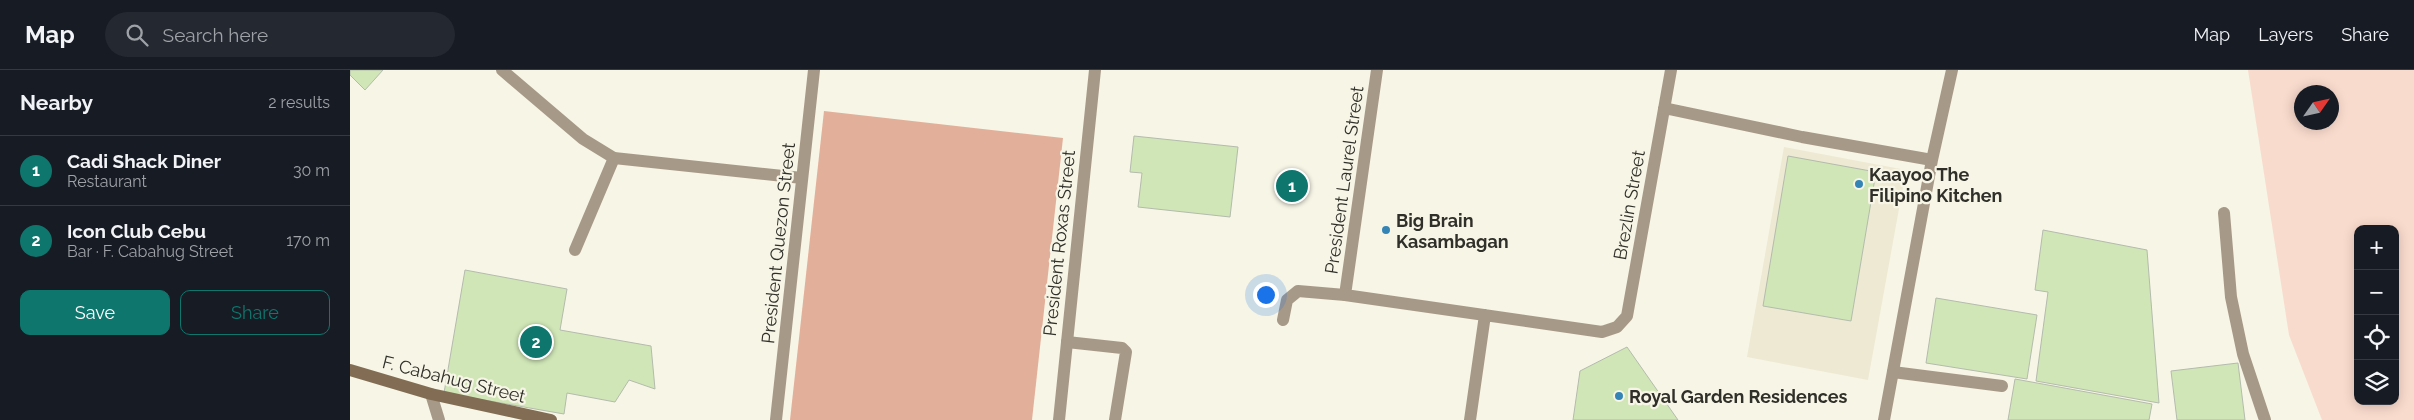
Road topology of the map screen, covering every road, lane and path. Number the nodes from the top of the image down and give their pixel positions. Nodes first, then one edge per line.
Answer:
1 (502, 70) edge
2 (814, 70) edge
3 (1095, 70) edge
4 (1377, 70) edge
5 (1671, 70) edge
6 (1952, 70) edge
7 (1664, 108) junction
8 (614, 158) junction
9 (1932, 160) junction
10 (802, 178) junction
11 (2224, 213) dead end
12 (575, 250) dead end
13 (1345, 295) junction
14 (1486, 315) junction
15 (1283, 320) dead end
16 (1067, 342) junction
17 (350, 370) edge
18 (1892, 372) junction
19 (2002, 386) dead end
20 (431, 394) junction
21 (439, 420) edge
22 (551, 420) edge
23 (776, 420) edge
24 (1058, 420) edge
25 (1115, 420) edge
26 (1470, 420) edge
27 (1884, 420) edge
28 (2265, 420) edge

1 - 8 street
2 - 10 street, President Quezon Street
3 - 16 street, President Roxas Street
4 - 13 street, President Laurel Street
5 - 7 street, Brezlin Street
6 - 9 street
7 - 9 street
7 - 14 street, Brezlin Street
8 - 10 street
8 - 12 street
9 - 18 street
10 - 23 street, President Quezon Street
11 - 28 street
13 - 14 street
13 - 15 street
14 - 26 street
16 - 24 street, President Roxas Street
16 - 25 street
17 - 20 main road, F. Cabahug Street
18 - 19 street
18 - 27 street
20 - 21 street
20 - 22 main road, F. Cabahug Street

